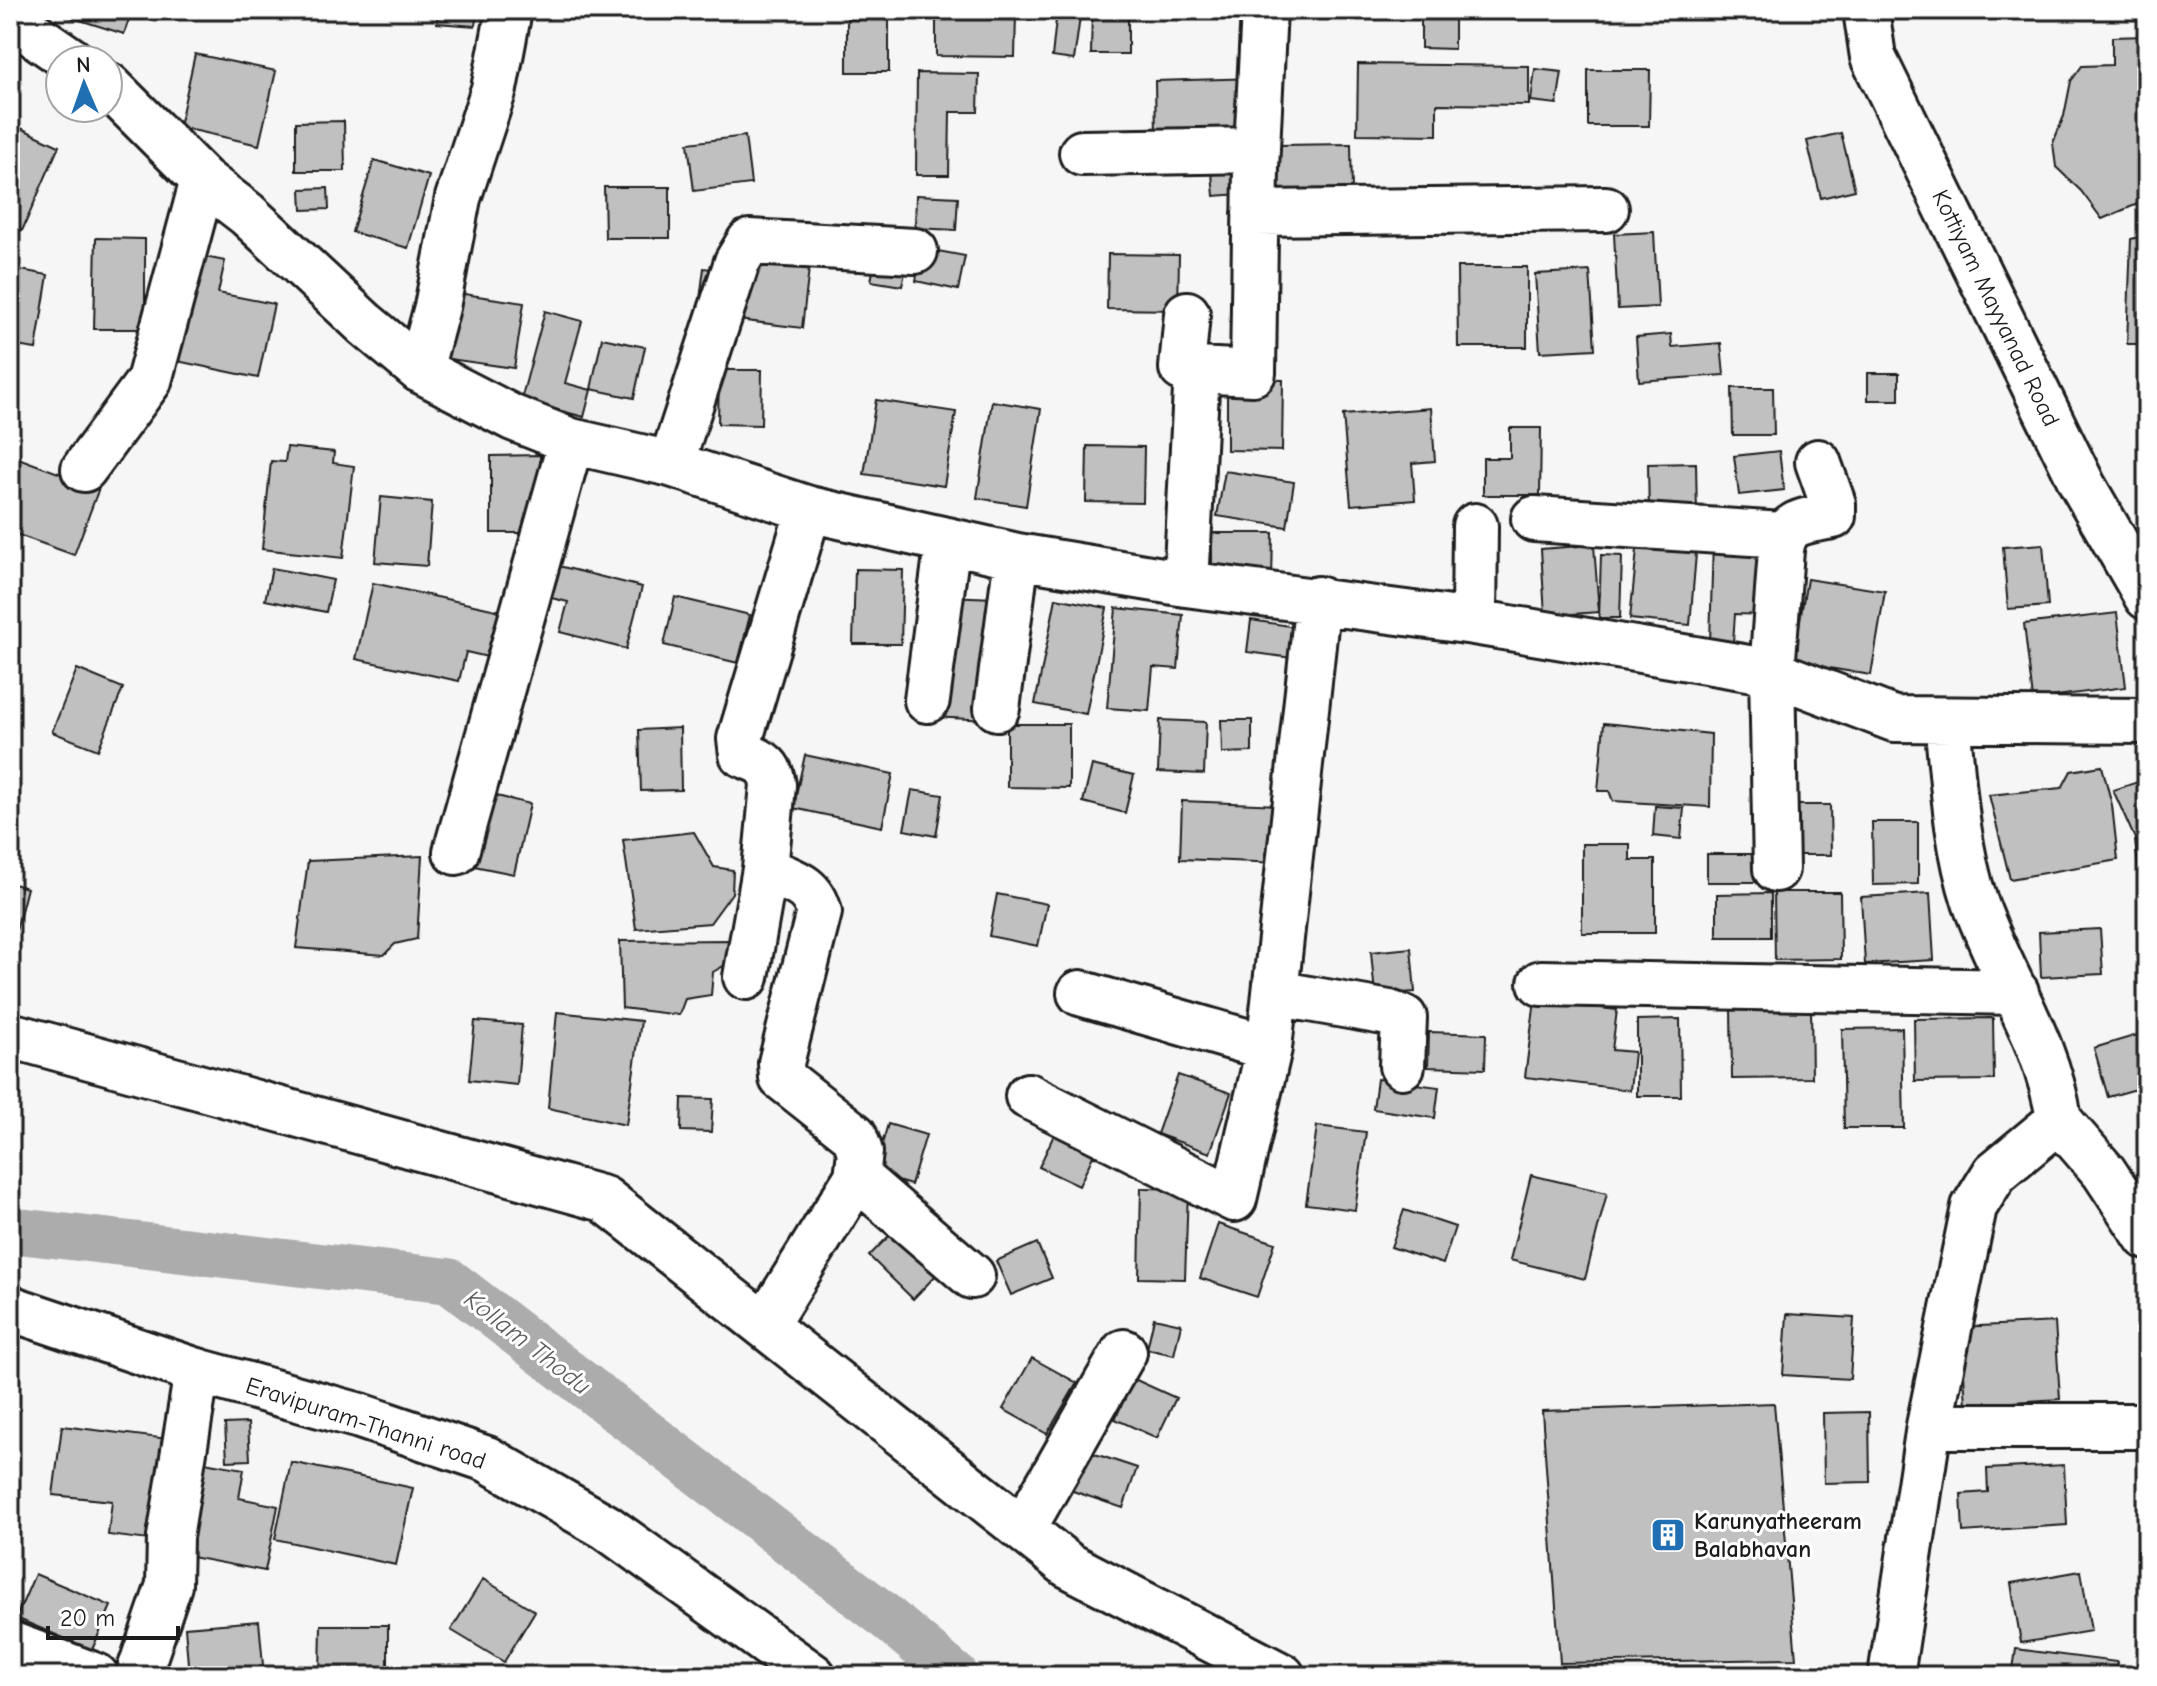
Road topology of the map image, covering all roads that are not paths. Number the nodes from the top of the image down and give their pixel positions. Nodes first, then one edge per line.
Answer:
1 (509, 10) edge
2 (1264, 10) edge
3 (1866, 10) edge
4 (10, 18) edge
5 (48, 44) edge
6 (124, 101) edge
7 (1257, 150) junction
8 (1082, 153) dead end
9 (203, 180) junction
10 (1606, 209) dead end
11 (1255, 213) junction
12 (915, 251) dead end
13 (1187, 314) dead end
14 (420, 370) junction
15 (1197, 370) junction
16 (571, 441) junction
17 (1818, 462) dead end
18 (671, 464) junction
19 (84, 469) dead end
20 (809, 509) junction
21 (1534, 519) dead end
22 (1475, 526) dead end
23 (1783, 535) junction
24 (948, 540) junction
25 (1017, 556) junction
26 (1186, 584) junction
27 (2147, 597) edge
28 (1318, 599) junction
29 (1474, 622) junction
30 (1772, 672) junction
31 (927, 700) dead end
32 (997, 708) dead end
33 (1947, 720) junction
34 (2147, 721) edge
35 (456, 852) dead end
36 (765, 869) junction
37 (1776, 869) dead end
38 (746, 977) dead end
39 (1541, 983) dead end
40 (2016, 992) junction
41 (1080, 993) dead end
42 (1275, 993) junction
43 (10, 1035) edge
44 (1269, 1048) junction
45 (1402, 1066) dead end
46 (1028, 1096) dead end
47 (2059, 1120) junction
48 (857, 1177) junction
49 (2147, 1237) edge
50 (972, 1276) dead end
51 (10, 1308) edge
52 (765, 1325) junction
53 (1124, 1352) dead end
54 (197, 1371) junction
55 (1929, 1426) junction
56 (2141, 1426) dead end
57 (1023, 1529) junction
58 (10, 1644) edge
59 (96, 1676) edge
60 (138, 1676) edge
61 (813, 1676) edge
62 (1282, 1676) edge
63 (1891, 1676) edge

1 - 14 street
2 - 7 street
3 - 27 street, Kottiyam Mayyanad Road
4 - 5 street
6 - 9 street
7 - 8 street
7 - 11 street
9 - 14 street
9 - 19 street
10 - 11 street
11 - 15 street
12 - 18 street
13 - 15 street
14 - 16 street
15 - 26 street
16 - 18 street
16 - 35 street
17 - 23 street
18 - 20 street
20 - 24 street
20 - 36 street
21 - 23 street
22 - 29 street
23 - 30 street
24 - 25 street
24 - 31 street
25 - 26 street
25 - 32 street
26 - 28 street
28 - 29 street
28 - 42 street
29 - 30 street
30 - 33 street
30 - 37 street
33 - 34 street
33 - 40 street
36 - 38 street
36 - 48 street
39 - 40 street
40 - 47 street
41 - 44 street
42 - 44 street
42 - 45 street
43 - 52 street
44 - 46 street
47 - 49 street
47 - 55 street
48 - 50 street
48 - 52 street
51 - 54 street, Eravipuram-Thanni road
52 - 57 street
53 - 57 street
54 - 60 street
54 - 61 street, Eravipuram-Thanni road
55 - 56 street
55 - 63 street
57 - 62 street
58 - 59 street

